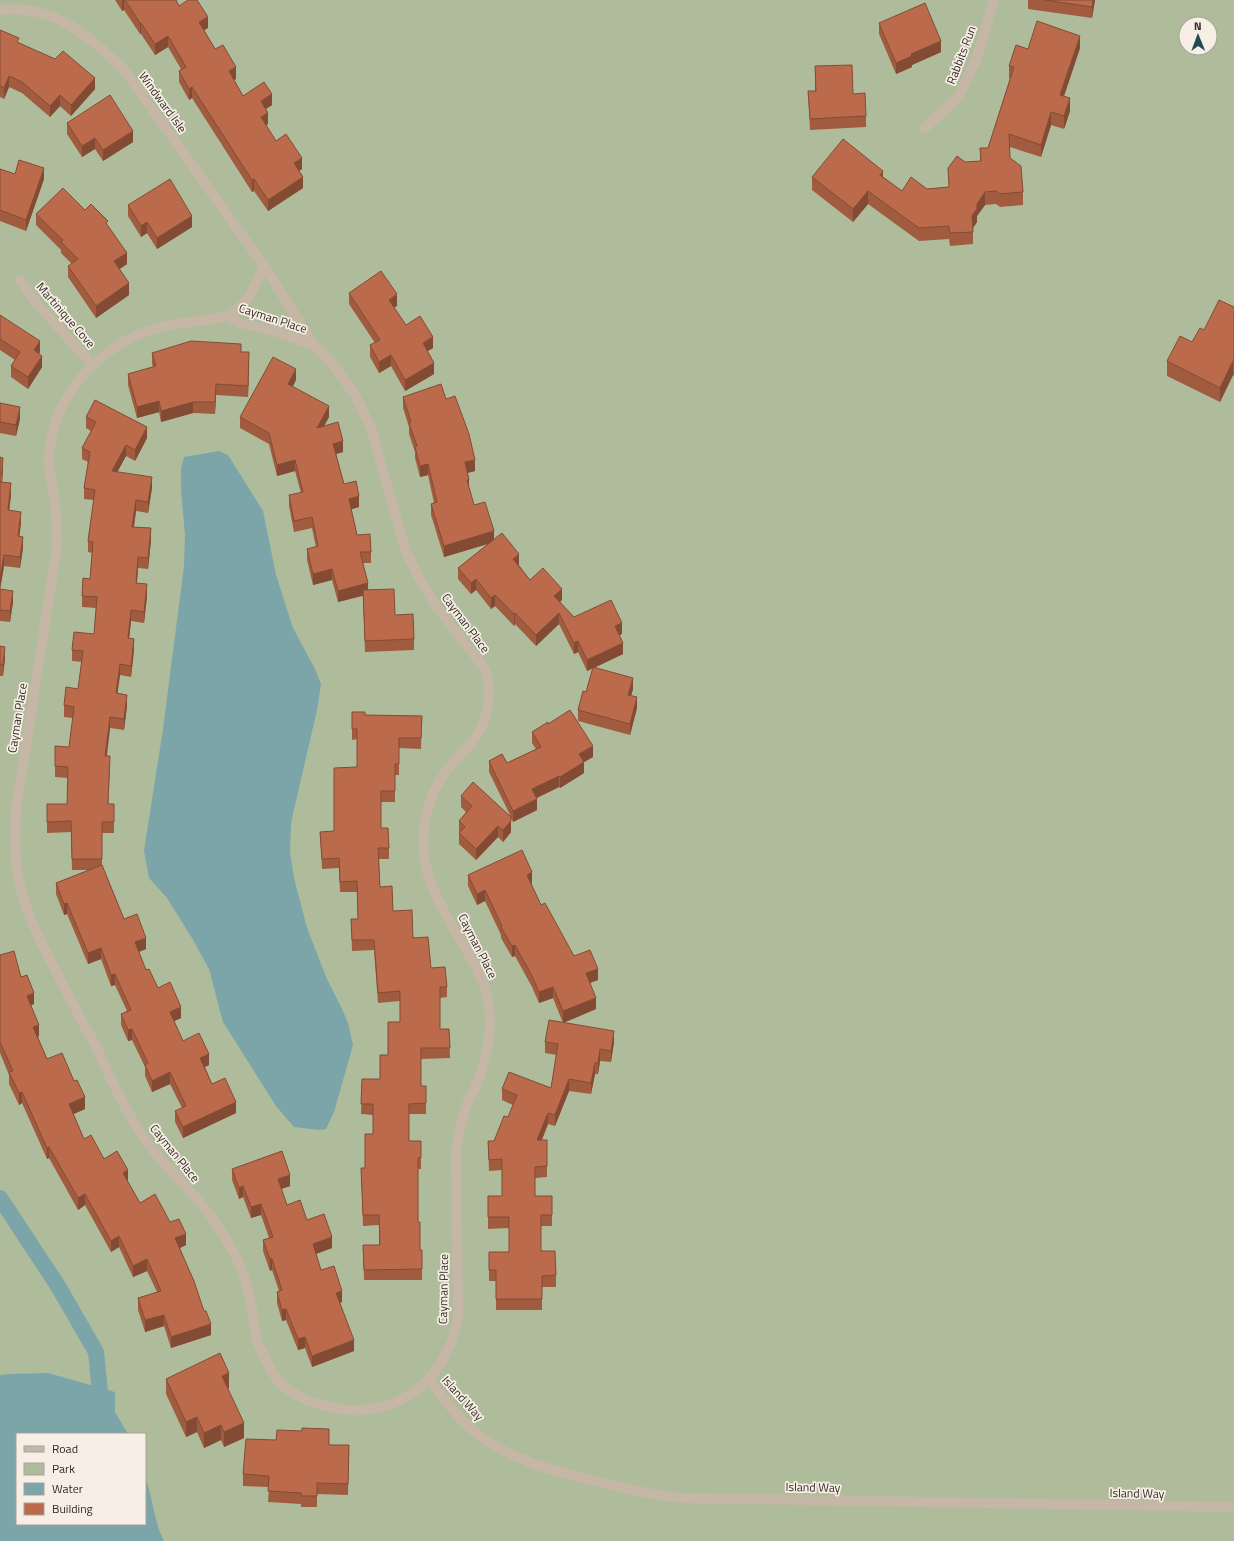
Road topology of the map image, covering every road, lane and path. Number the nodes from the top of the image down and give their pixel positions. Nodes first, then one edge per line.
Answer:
1 (994, 0) edge
2 (0, 10) edge
3 (924, 128) dead end
4 (264, 266) junction
5 (20, 280) dead end
6 (227, 316) junction
7 (314, 345) junction
8 (93, 365) junction
9 (429, 1379) junction
10 (1234, 1507) edge

1 - 3 street, Rabbits Run
2 - 4 street, Windward Isle
4 - 6 street
4 - 7 street, Windward Isle
5 - 8 street, Martinique Cove
6 - 7 street, Cayman Place
6 - 8 street, Cayman Place
7 - 9 street, Cayman Place
8 - 9 street, Cayman Place
9 - 10 street, Island Way

